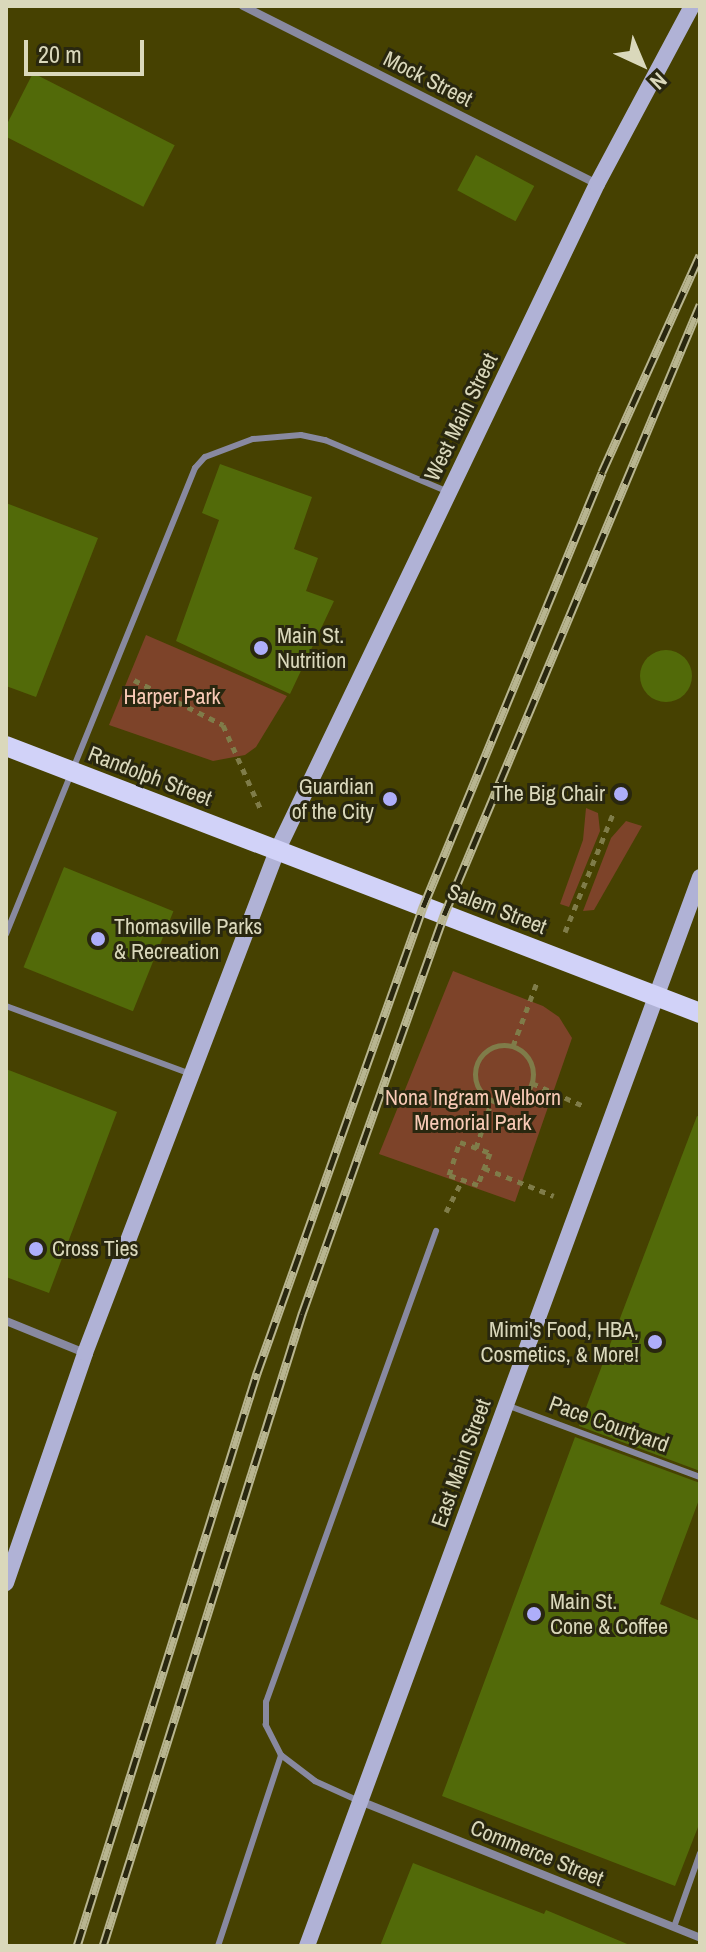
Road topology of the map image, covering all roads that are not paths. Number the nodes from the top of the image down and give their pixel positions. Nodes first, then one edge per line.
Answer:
1 (243, 6) edge
2 (692, 6) edge
3 (597, 184) junction
4 (449, 492) junction
5 (6, 746) edge
6 (72, 771) junction
7 (277, 851) junction
8 (700, 877) edge
9 (6, 934) edge
10 (655, 995) junction
11 (6, 1006) edge
12 (700, 1013) edge
13 (192, 1074) junction
14 (436, 1231) road end
15 (6, 1321) edge
16 (85, 1353) junction
17 (506, 1405) junction
18 (700, 1477) edge
19 (7, 1578) edge
20 (281, 1755) junction
21 (360, 1801) junction
22 (700, 1853) edge
23 (674, 1927) junction
24 (700, 1938) edge
25 (218, 1946) edge
26 (307, 1946) edge

1 - 3 street, Mock Street
2 - 3 street, West Main Street
3 - 4 street, West Main Street
4 - 6 lane
4 - 7 street, West Main Street
5 - 6 main road, Randolph Street
6 - 7 main road, Randolph Street
6 - 9 lane
7 - 10 main road, Salem Street
7 - 13 street
8 - 10 street
10 - 12 main road, Salem Street
10 - 17 street, East Main Street
11 - 13 lane
13 - 16 street
14 - 20 lane
15 - 16 street
16 - 19 street
17 - 18 lane, Pace Courtyard
17 - 21 street, East Main Street
20 - 21 lane
20 - 25 lane
21 - 23 street, Commerce Street
21 - 26 street, East Main Street
22 - 23 lane
23 - 24 street, Commerce Street

